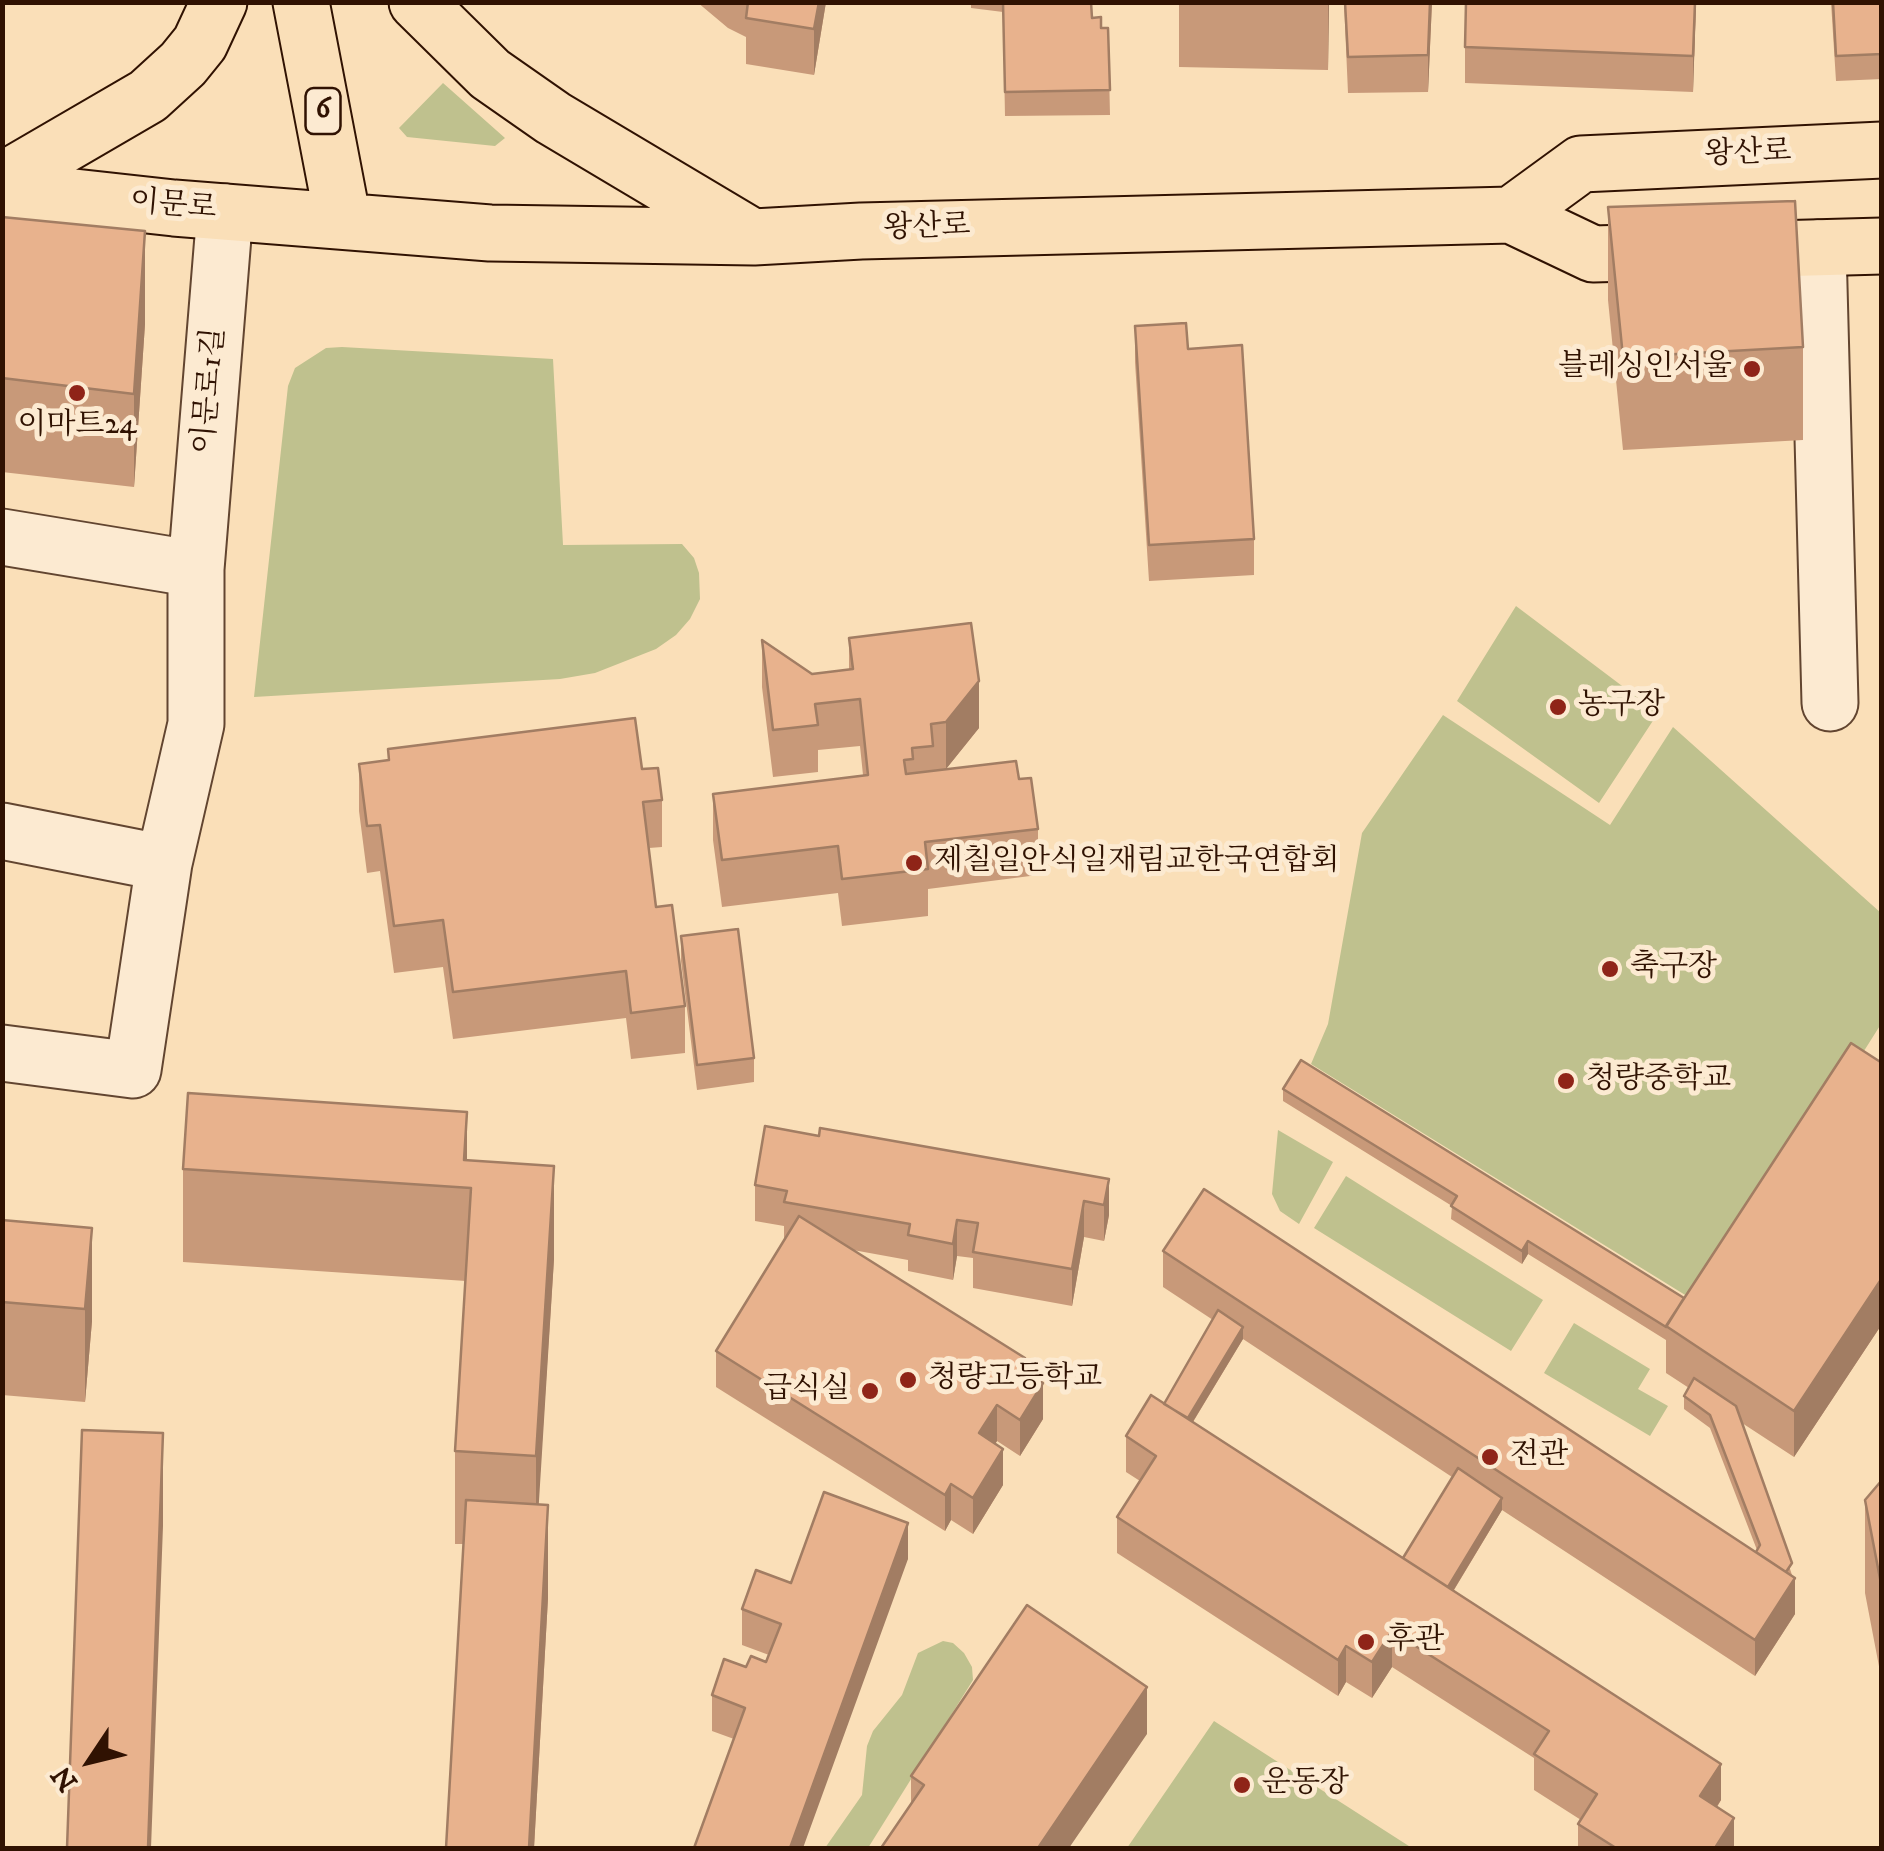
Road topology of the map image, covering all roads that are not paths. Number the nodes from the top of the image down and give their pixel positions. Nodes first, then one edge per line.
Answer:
1 (219, 2) edge
2 (301, 2) edge
3 (417, 2) edge
4 (1882, 150) edge
5 (2, 181) edge
6 (2, 189) edge
7 (225, 212) junction
8 (1511, 216) junction
9 (343, 221) junction
10 (754, 237) junction
11 (1882, 246) edge
12 (1818, 248) junction
13 (2, 537) edge
14 (196, 569) junction
15 (1830, 703) dead end
16 (2, 830) edge
17 (164, 863) junction
18 (2, 1054) edge

1 - 5 main road
2 - 9 main road, 6
3 - 10 main road
4 - 8 main road, 왕산로
6 - 7 main road, 이문로
7 - 9 main road, 이문로
7 - 14 street, 이문로1길
8 - 10 main road, 왕산로
8 - 12 main road, 왕산로
9 - 10 main road, 왕산로
11 - 12 main road, 왕산로
12 - 15 street
13 - 14 street
14 - 17 street, 이문로1길
16 - 17 street
17 - 18 street, 이문로1길

